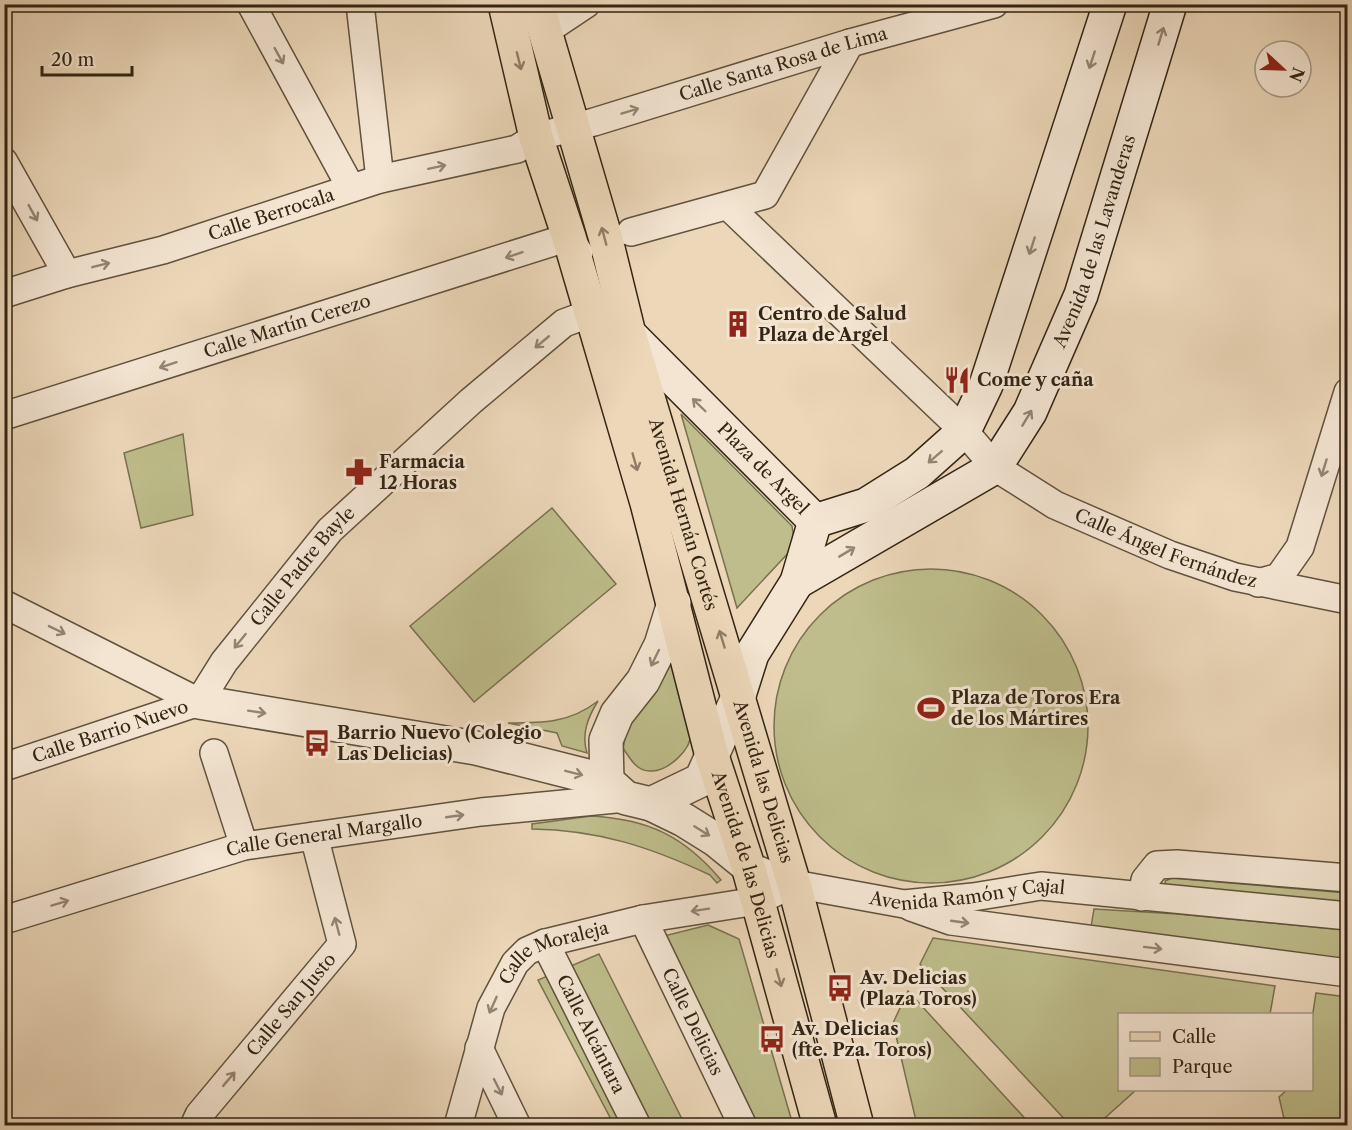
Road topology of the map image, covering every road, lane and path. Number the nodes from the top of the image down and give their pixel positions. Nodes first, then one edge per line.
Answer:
1 (251, 4) edge
2 (360, 4) edge
3 (505, 4) edge
4 (586, 4) edge
5 (1110, 4) edge
6 (1170, 4) edge
7 (992, 5) edge
8 (541, 18) edge
9 (850, 43) junction
10 (574, 128) junction
11 (536, 137) junction
12 (4, 162) edge
13 (380, 179) junction
14 (351, 188) junction
15 (728, 206) junction
16 (631, 232) dead end
17 (569, 237) junction
18 (67, 274) junction
19 (4, 294) edge
20 (591, 313) junction
21 (628, 334) junction
22 (656, 375) junction
23 (1347, 392) edge
24 (619, 406) junction
25 (4, 416) edge
26 (964, 431) junction
27 (995, 467) junction
28 (815, 521) junction
29 (1300, 547) junction
30 (796, 582) junction
31 (1258, 582) junction
32 (1321, 595) junction
33 (1347, 600) edge
34 (674, 603) junction
35 (4, 604) edge
36 (739, 695) junction
37 (199, 702) junction
38 (214, 753) dead end
39 (712, 756) junction
40 (4, 767) edge
41 (628, 795) junction
42 (314, 836) junction
43 (244, 846) junction
44 (748, 866) junction
45 (1347, 878) edge
46 (794, 884) junction
47 (1142, 897) junction
48 (757, 901) junction
49 (904, 904) junction
50 (1347, 916) edge
51 (643, 919) junction
52 (4, 920) edge
53 (545, 943) junction
54 (1347, 973) edge
55 (479, 1048) junction
56 (194, 1125) edge
57 (458, 1125) edge
58 (517, 1125) edge
59 (637, 1125) edge
60 (743, 1125) edge
61 (820, 1125) edge
62 (857, 1125) edge

1 -> 14 street
2 - 13 street
3 -> 11 main road, Avenida Hernán Cortés
4 - 8 street
5 -> 26 main road
27 -> 6 main road, Avenida de las Lavanderas
7 - 9 street, Calle Santa Rosa de Lima
8 - 10 main road, Avenida Hernán Cortés
10 -> 9 street, Calle Santa Rosa de Lima
9 - 15 street
10 - 11 street
21 -> 10 main road, Avenida Hernán Cortés
13 -> 11 street, Calle Berrocala
11 - 17 main road, Avenida Hernán Cortés
12 -> 18 street
13 - 14 street, Calle Berrocala
18 -> 14 street, Calle Berrocala
15 - 16 street
15 - 26 street
17 - 20 main road, Avenida Hernán Cortés
17 - 21 street, Avenida Hernán Cortés
17 -> 25 street, Calle Martín Cerezo
18 - 19 street, Calle Berrocala
20 - 21 street
20 - 24 main road, Avenida Hernán Cortés
20 -> 37 street, Calle Padre Bayle
21 - 22 main road, Avenida Hernán Cortés
22 - 24 street
28 -> 22 main road, Plaza de Argel
36 -> 22 main road, Avenida Hernán Cortés
23 -> 29 street
24 -> 34 main road, Avenida Hernán Cortés
26 - 27 street
26 -> 28 main road
30 -> 27 main road, Avenida de las Lavanderas
27 - 31 street, Calle Ángel Fernández
28 - 30 main road, Plaza de Argel
29 - 31 street
29 - 32 street
30 - 36 main road, Plaza de Argel
31 - 32 street, Calle Ángel Fernández
32 - 33 street, Calle Ángel Fernández
34 - 39 main road, Avenida de las Delicias
34 -> 41 main road
35 -> 37 street
36 - 39 main road, Avenida las Delicias
36 - 46 main road, Avenida las Delicias
37 - 40 street, Calle Barrio Nuevo
37 -> 41 main road, Calle Barrio Nuevo
38 - 43 street
39 - 41 main road, Calle General Margallo
39 - 44 main road, Avenida de las Delicias
42 -> 41 street, Calle General Margallo
41 -> 44 main road
42 - 43 street, Calle General Margallo
56 -> 42 street, Calle San Justo
52 -> 43 street, Calle General Margallo
44 - 46 street, Avenida las Delicias
44 - 48 main road, Avenida de las Delicias
45 - 47 street
46 - 48 street, Calle Moraleja
46 - 49 street, Avenida Ramón y Cajal
46 - 62 main road
47 - 49 street, Avenida Ramón y Cajal
47 - 50 street, Avenida Ramón y Cajal
48 -> 51 street, Calle Moraleja
48 -> 61 main road, Avenida de las Delicias
49 -> 54 street
51 - 53 street, Calle Moraleja
51 - 60 street, Calle Delicias
53 -> 55 street, Calle Moraleja
53 - 59 street, Calle Alcántara
55 - 57 street, Calle Moraleja
55 -> 58 street

